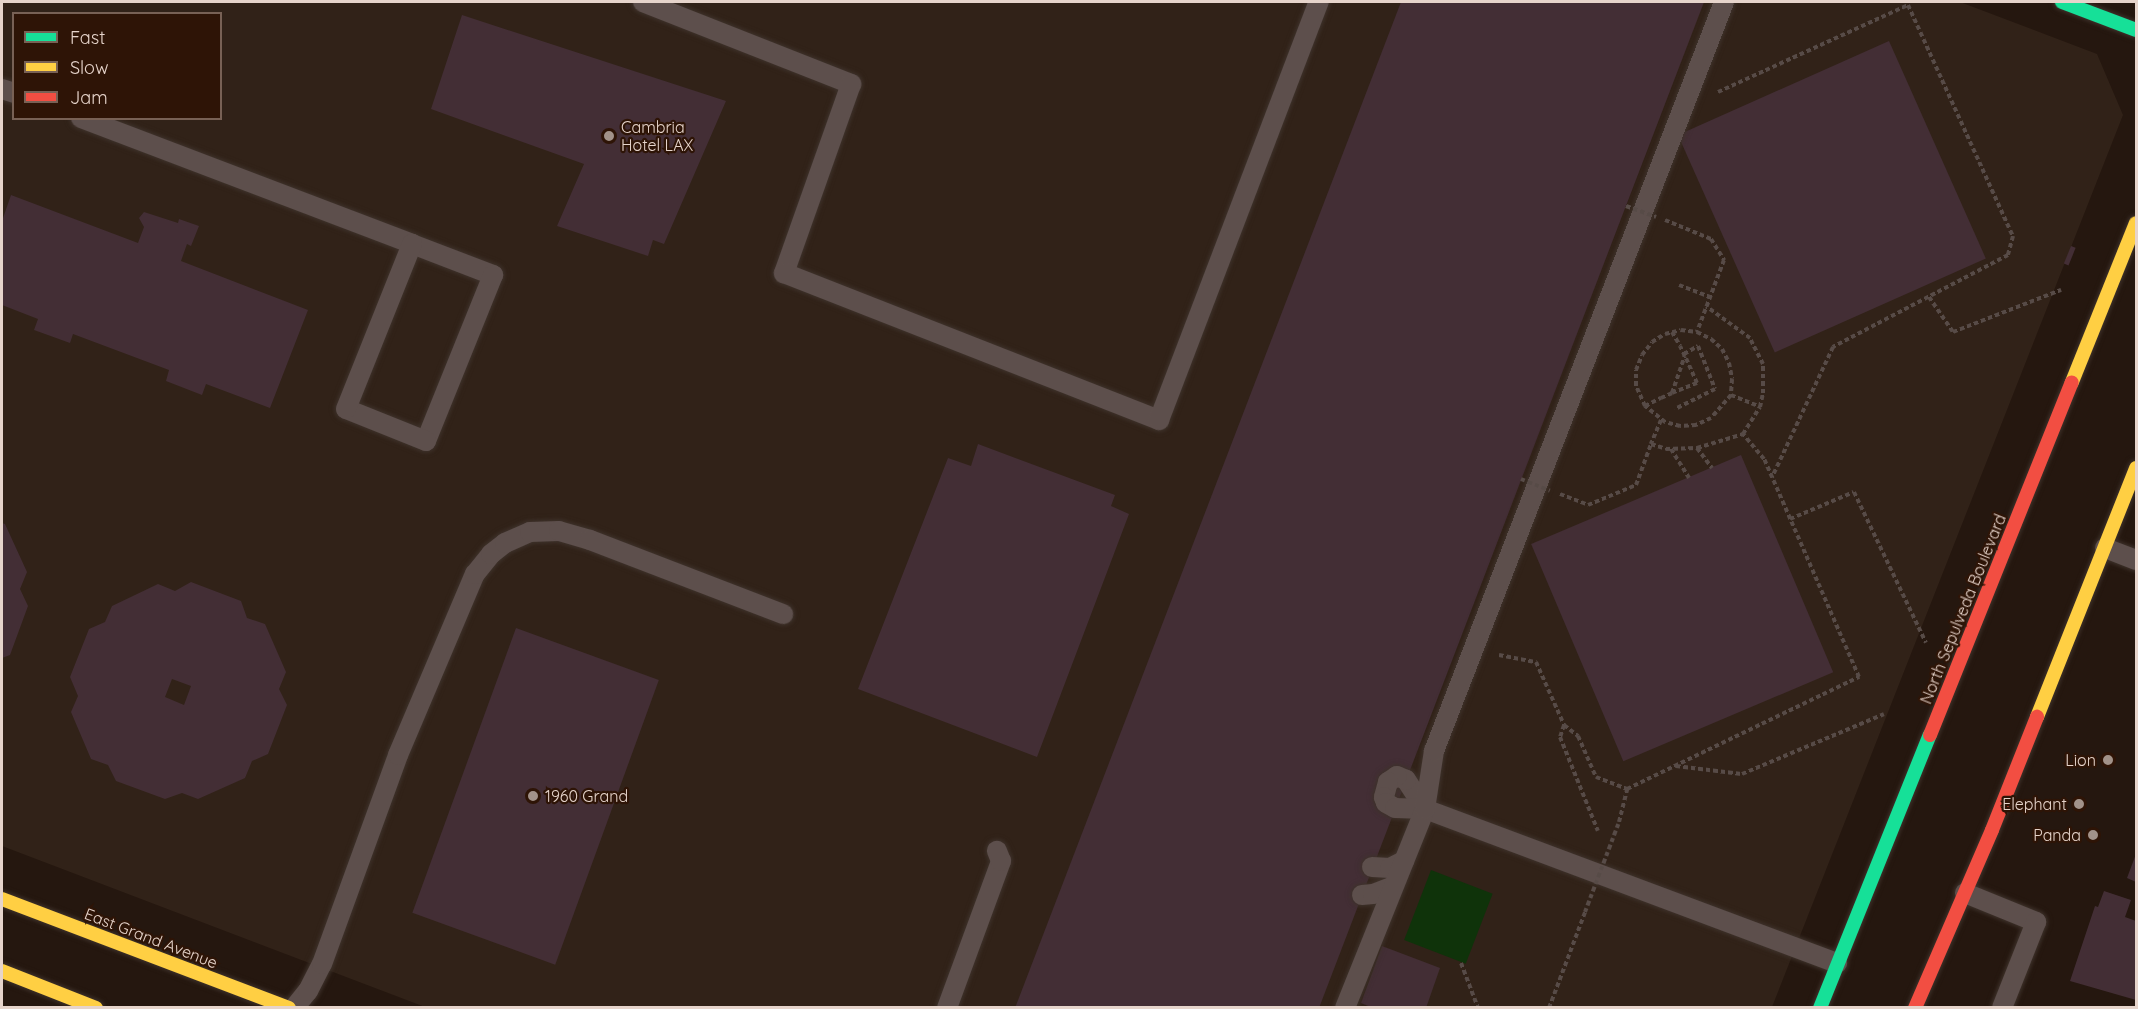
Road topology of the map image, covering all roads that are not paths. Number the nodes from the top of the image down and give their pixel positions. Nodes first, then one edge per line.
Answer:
1 (643, 2) edge
2 (1320, 2) edge
3 (1724, 2) edge
4 (2062, 2) edge
5 (685, 9) edge
6 (2136, 30) edge
7 (86, 120) edge
8 (2136, 223) edge
9 (412, 244) junction
10 (2136, 468) edge
11 (2105, 548) junction
12 (2136, 560) edge
13 (783, 614) dead end
14 (1425, 809) junction
15 (997, 851) dead end
16 (1404, 861) junction
17 (1372, 867) dead end
18 (1394, 886) junction
19 (1965, 893) junction
20 (1362, 895) dead end
21 (2, 899) edge
22 (1837, 963) junction
23 (2, 971) edge
24 (96, 1008) edge
25 (289, 1008) edge
26 (294, 1008) edge
27 (947, 1008) edge
28 (1345, 1008) edge
29 (1820, 1008) edge
30 (1915, 1008) edge
31 (2002, 1008) edge

1 - 5 lane
2 - 5 lane
3 - 14 lane
4 - 6 main road
7 - 9 lane
8 - 22 main road, North Sepulveda Boulevard
9 - 9 lane
10 - 11 main road
11 - 12 lane
11 - 19 main road
13 - 26 lane
14 - 16 lane
14 - 22 lane
15 - 27 lane
16 - 17 lane
16 - 18 lane
18 - 20 lane
18 - 28 lane
19 - 30 main road
19 - 31 lane
21 - 25 main road, East Grand Avenue
22 - 29 main road, North Sepulveda Boulevard
23 - 24 main road

